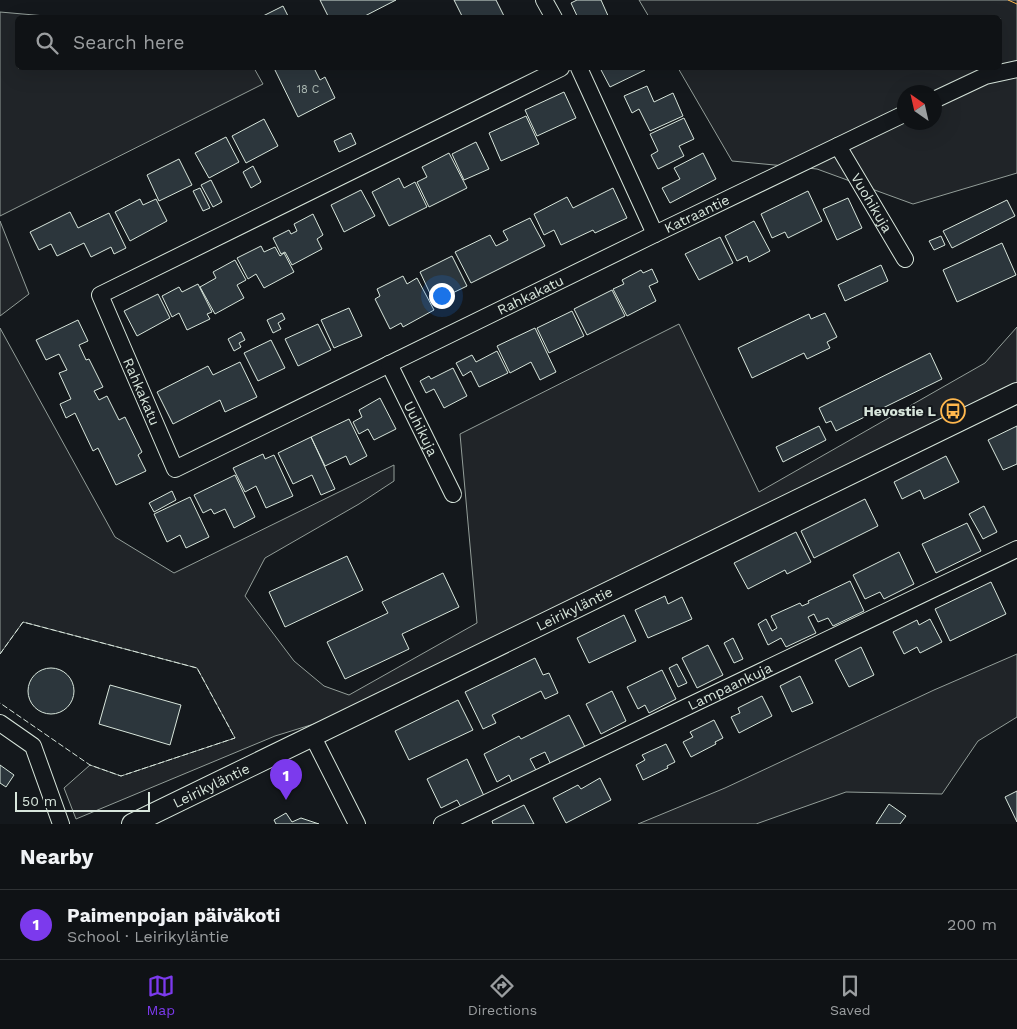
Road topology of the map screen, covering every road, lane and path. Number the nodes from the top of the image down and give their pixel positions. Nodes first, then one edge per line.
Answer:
1 (544, 0) edge
2 (552, 15) edge
3 (1017, 69) edge
4 (557, 70) edge
5 (580, 70) edge
6 (942, 96) edge
7 (897, 117) edge
8 (838, 146) junction
9 (655, 234) junction
10 (906, 259) dead end
11 (390, 364) junction
12 (1017, 394) edge
13 (452, 494) dead end
14 (1017, 549) edge
15 (0, 723) edge
16 (313, 737) junction
17 (61, 824) edge
18 (132, 824) edge
19 (357, 824) edge
20 (442, 824) edge

1 - 2 street
3 - 6 street
4 - 11 street, Rahkakatu
5 - 9 street, Katraantie
7 - 8 street, Katraantie
8 - 9 street, Katraantie
8 - 10 street, Vuohikuja
9 - 11 street, Rahkakatu
11 - 13 street, Uuhikuja
12 - 16 street, Leirikyläntie
14 - 20 street, Lampaankuja
15 - 17 street
16 - 18 street, Leirikyläntie
16 - 19 street

